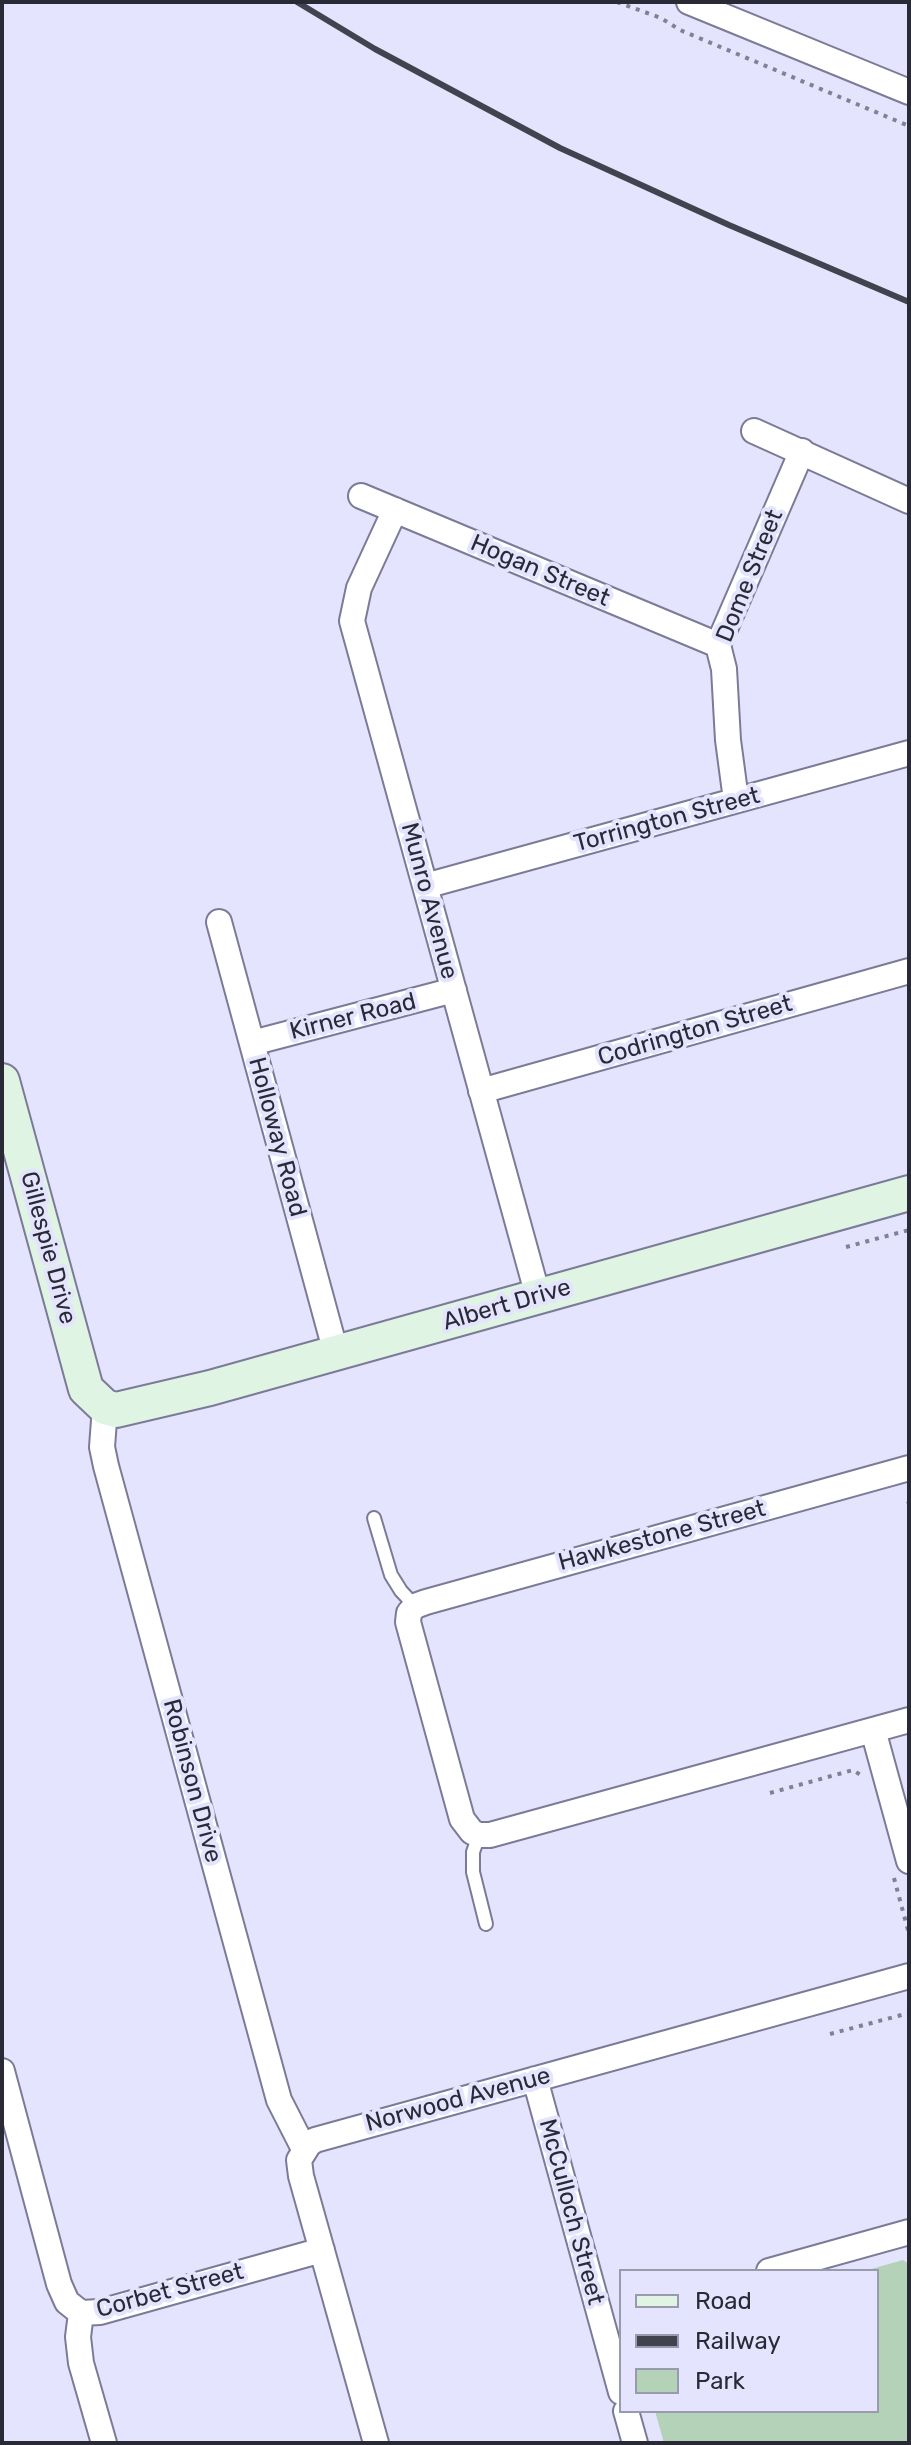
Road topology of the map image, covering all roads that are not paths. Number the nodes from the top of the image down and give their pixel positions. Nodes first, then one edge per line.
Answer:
1 (702, 5) edge
2 (909, 92) edge
3 (754, 431) dead end
4 (802, 451) junction
5 (361, 496) dead end
6 (909, 501) edge
7 (395, 510) junction
8 (718, 645) junction
9 (909, 753) edge
10 (736, 800) junction
11 (425, 886) junction
12 (219, 922) dead end
13 (909, 971) edge
14 (454, 990) junction
15 (252, 1043) junction
16 (2, 1081) edge
17 (481, 1091) junction
18 (909, 1193) edge
19 (538, 1296) junction
20 (336, 1353) junction
21 (105, 1407) junction
22 (909, 1468) edge
23 (374, 1518) dead end
24 (415, 1606) junction
25 (909, 1720) edge
26 (873, 1730) junction
27 (479, 1835) junction
28 (901, 1869) edge
29 (486, 1924) dead end
30 (909, 1976) edge
31 (2, 2071) edge
32 (535, 2079) junction
33 (304, 2149) junction
34 (13, 2156) edge
35 (909, 2232) edge
36 (322, 2250) junction
37 (776, 2269) edge
38 (81, 2313) junction
39 (611, 2315) edge
40 (619, 2377) edge
41 (627, 2413) edge
42 (104, 2443) edge
43 (376, 2443) edge
44 (635, 2443) edge

1 - 2 street
3 - 4 street
4 - 6 street
4 - 8 street, Dome Street
5 - 7 street, Hogan Street
7 - 8 street, Hogan Street
7 - 11 street, Munro Avenue
8 - 10 street, Dome Street
9 - 10 street, Torrington Street
10 - 11 street, Torrington Street
11 - 14 street, Munro Avenue
12 - 15 street, Holloway Road
13 - 17 street, Codrington Street
14 - 15 street, Kirner Road
14 - 17 street, Munro Avenue
15 - 20 street, Holloway Road
16 - 21 street, Gillespie Drive
17 - 19 street, Munro Avenue
18 - 19 street, Albert Drive
19 - 20 street, Albert Drive
20 - 21 street, Albert Drive
21 - 33 street, Robinson Drive
22 - 24 street, Hawkestone Street
23 - 24 lane
24 - 27 street
25 - 26 street
26 - 27 street
26 - 28 street
27 - 29 lane
30 - 32 street, Norwood Avenue
31 - 34 street, Corbet Street
32 - 33 street, Norwood Avenue
32 - 39 street, McCulloch Street
33 - 36 street
34 - 38 street, Corbet Street
35 - 37 street
36 - 38 street, Corbet Street
36 - 43 street
38 - 42 street
39 - 40 street, McCulloch Street
41 - 44 street

